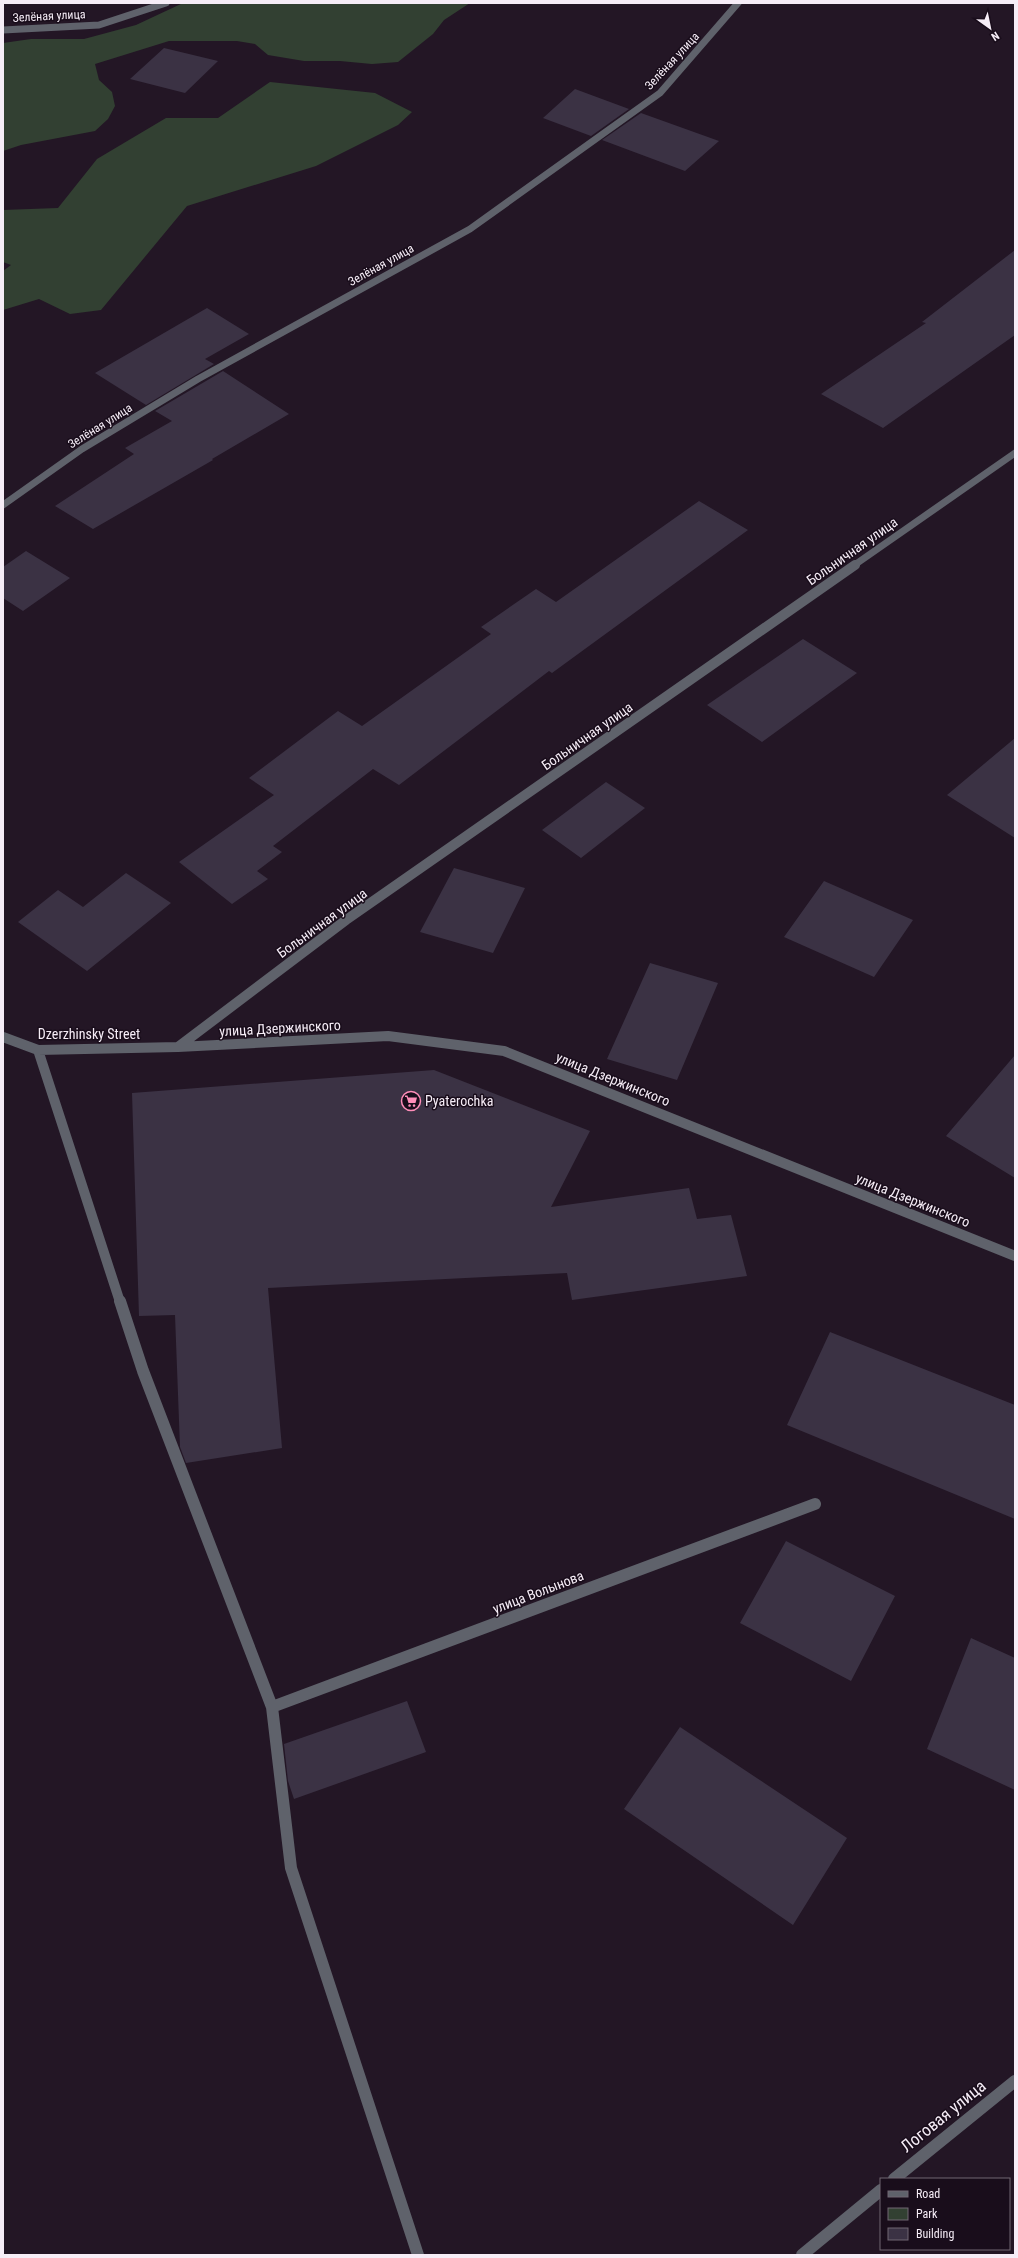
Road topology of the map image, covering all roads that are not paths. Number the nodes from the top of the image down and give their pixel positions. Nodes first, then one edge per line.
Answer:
1 (166, 3) edge
2 (738, 3) edge
3 (3, 30) edge
4 (1015, 453) edge
5 (3, 505) edge
6 (3, 1037) edge
7 (178, 1048) junction
8 (38, 1050) junction
9 (1015, 1256) edge
10 (814, 1504) dead end
11 (272, 1707) junction
12 (1015, 2081) edge
13 (895, 2178) edge
14 (880, 2191) edge
15 (418, 2255) edge
16 (802, 2255) edge

1 - 3 street, Зелёная улица
2 - 5 street, Зелёная улица
4 - 7 street, Больничная улица
6 - 8 street, Dzerzhinsky Street
7 - 8 street, Dzerzhinsky Street
7 - 9 street, улица Дзержинского
8 - 11 street
10 - 11 street, улица Волынова
11 - 15 street
12 - 13 street, Логовая улица
14 - 16 street

